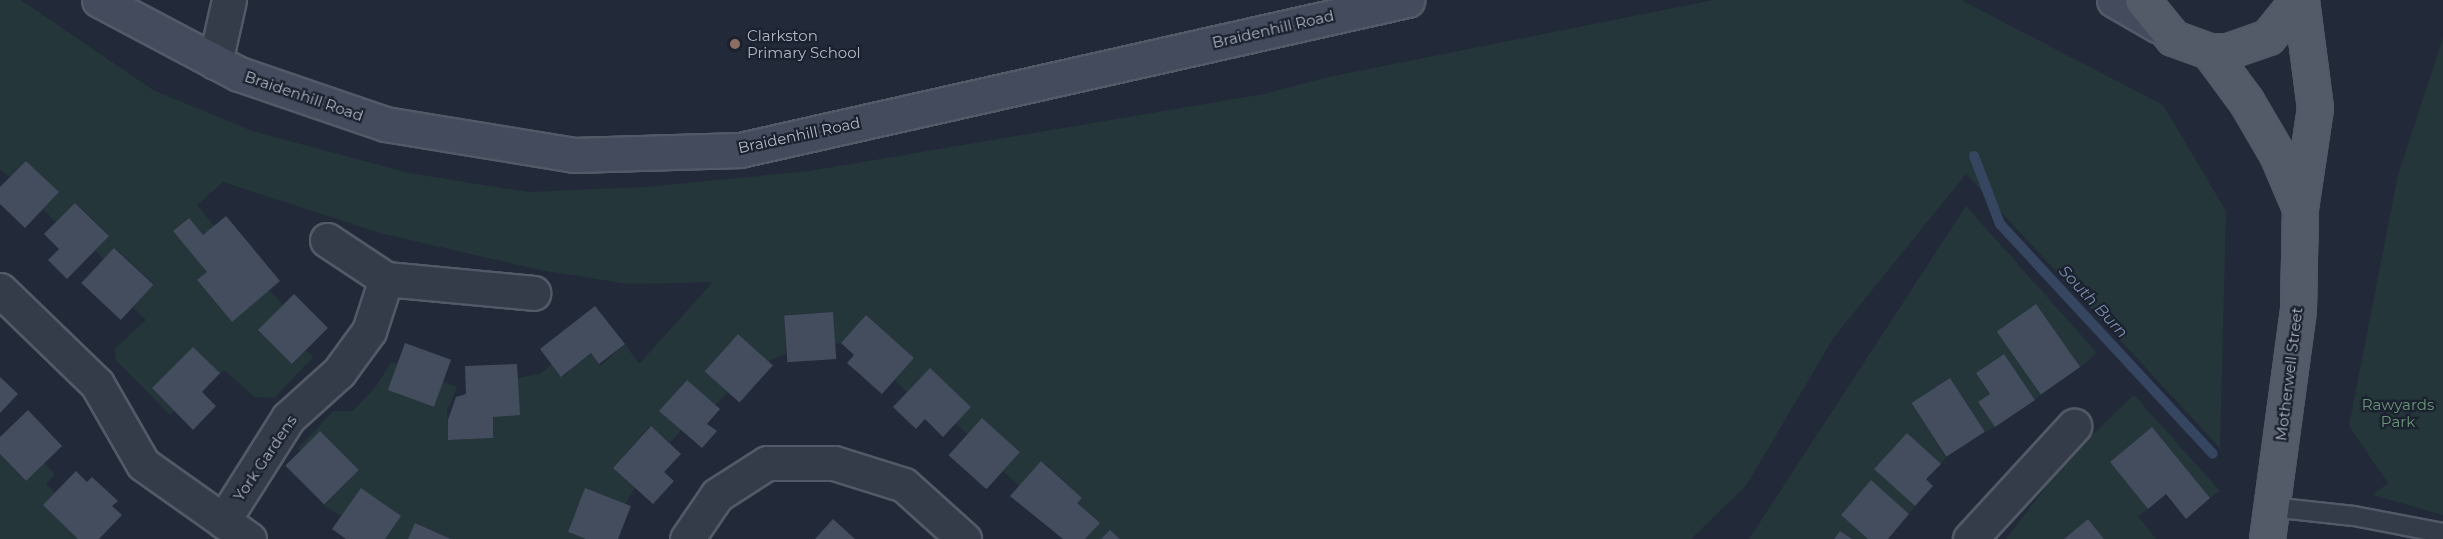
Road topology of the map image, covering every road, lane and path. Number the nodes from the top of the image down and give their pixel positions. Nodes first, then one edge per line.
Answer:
1 (99, 0) edge
2 (229, 0) edge
3 (1407, 0) edge
4 (2114, 0) edge
5 (2299, 0) edge
6 (2150, 13) edge
7 (2209, 51) junction
8 (214, 62) junction
9 (2300, 208) junction
10 (327, 240) dead end
11 (386, 279) junction
12 (0, 291) edge
13 (533, 293) dead end
14 (2074, 426) dead end
15 (2271, 507) junction
16 (236, 530) edge
17 (2443, 533) edge
18 (687, 539) edge
19 (964, 539) edge
20 (1970, 539) edge
21 (2267, 539) edge

1 - 8 street, Braidenhill Road
2 - 8 street
3 - 8 street, Braidenhill Road
4 - 6 street
5 - 7 main road
5 - 9 main road, Motherwell Street
6 - 7 main road
7 - 9 main road
9 - 15 main road, Motherwell Street
10 - 11 street
11 - 13 street
11 - 16 street, York Gardens
12 - 16 street
14 - 20 street
15 - 17 lane
15 - 21 main road, Motherwell Street
18 - 19 street

